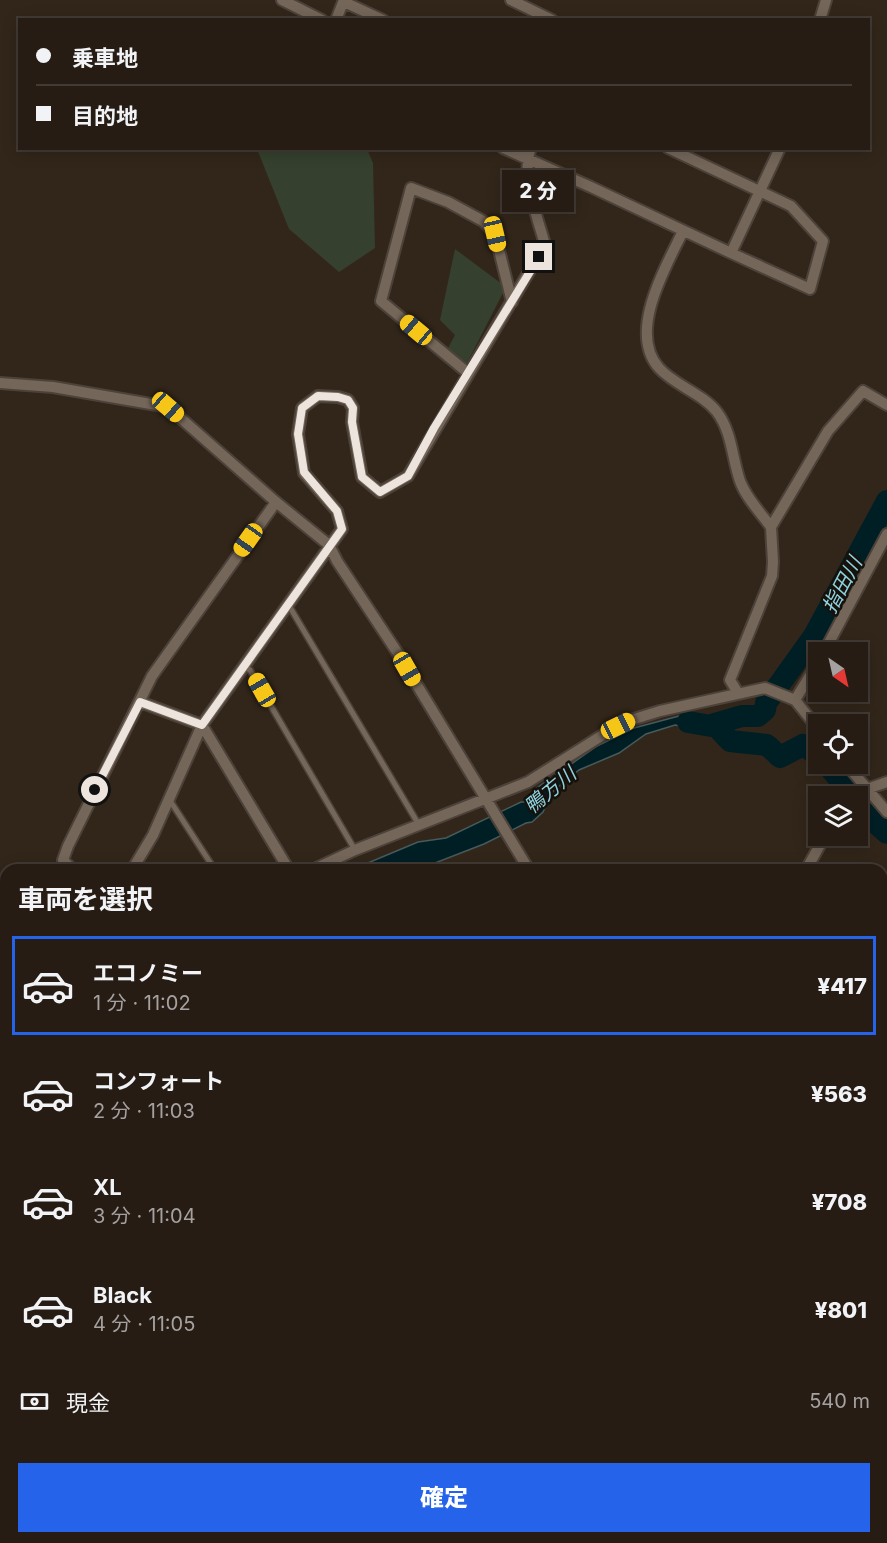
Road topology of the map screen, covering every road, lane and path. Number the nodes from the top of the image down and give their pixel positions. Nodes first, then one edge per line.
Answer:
1 (282, 0) edge
2 (511, 0) edge
3 (826, 0) edge
4 (344, 1) edge
5 (318, 18) edge
6 (337, 18) edge
7 (379, 18) edge
8 (548, 18) edge
9 (821, 18) edge
10 (507, 150) edge
11 (530, 150) edge
12 (672, 150) edge
13 (779, 150) edge
14 (526, 160) junction
15 (761, 190) junction
16 (682, 231) junction
17 (732, 253) junction
18 (512, 302) junction
19 (468, 373) junction
20 (0, 383) edge
21 (887, 405) edge
22 (276, 502) junction
23 (771, 527) junction
24 (887, 534) edge
25 (329, 545) junction
26 (288, 604) junction
27 (829, 642) edge
28 (244, 666) junction
29 (808, 677) edge
30 (738, 693) junction
31 (791, 699) junction
32 (140, 702) junction
33 (808, 718) edge
34 (202, 725) junction
35 (887, 782) edge
36 (868, 791) edge
37 (485, 797) junction
38 (868, 798) edge
39 (169, 799) junction
40 (887, 812) edge
41 (420, 826) junction
42 (819, 846) edge
43 (355, 850) junction
44 (67, 864) edge
45 (136, 864) edge
46 (211, 864) edge
47 (285, 864) edge
48 (325, 864) edge
49 (525, 864) edge
50 (809, 864) edge

1 - 5 street
2 - 8 street
3 - 9 street
4 - 6 street
4 - 7 street
10 - 14 street
11 - 14 street
12 - 15 street
13 - 15 street
14 - 16 street
14 - 18 street
15 - 17 street
15 - 17 street
16 - 17 street
16 - 23 street
18 - 19 street
18 - 19 street
19 - 25 street
20 - 22 street
21 - 23 street
22 - 25 street
22 - 32 street
23 - 30 street
24 - 27 street
25 - 26 street
25 - 37 street
26 - 28 street
26 - 41 lane
28 - 34 street
28 - 43 lane
29 - 31 street
30 - 31 street
30 - 37 street
31 - 33 street
32 - 34 street
32 - 44 street
34 - 39 street
34 - 47 street
35 - 36 street
37 - 41 street
37 - 49 street
38 - 40 street
39 - 45 street
39 - 46 lane
41 - 43 street
42 - 50 street
43 - 48 street

